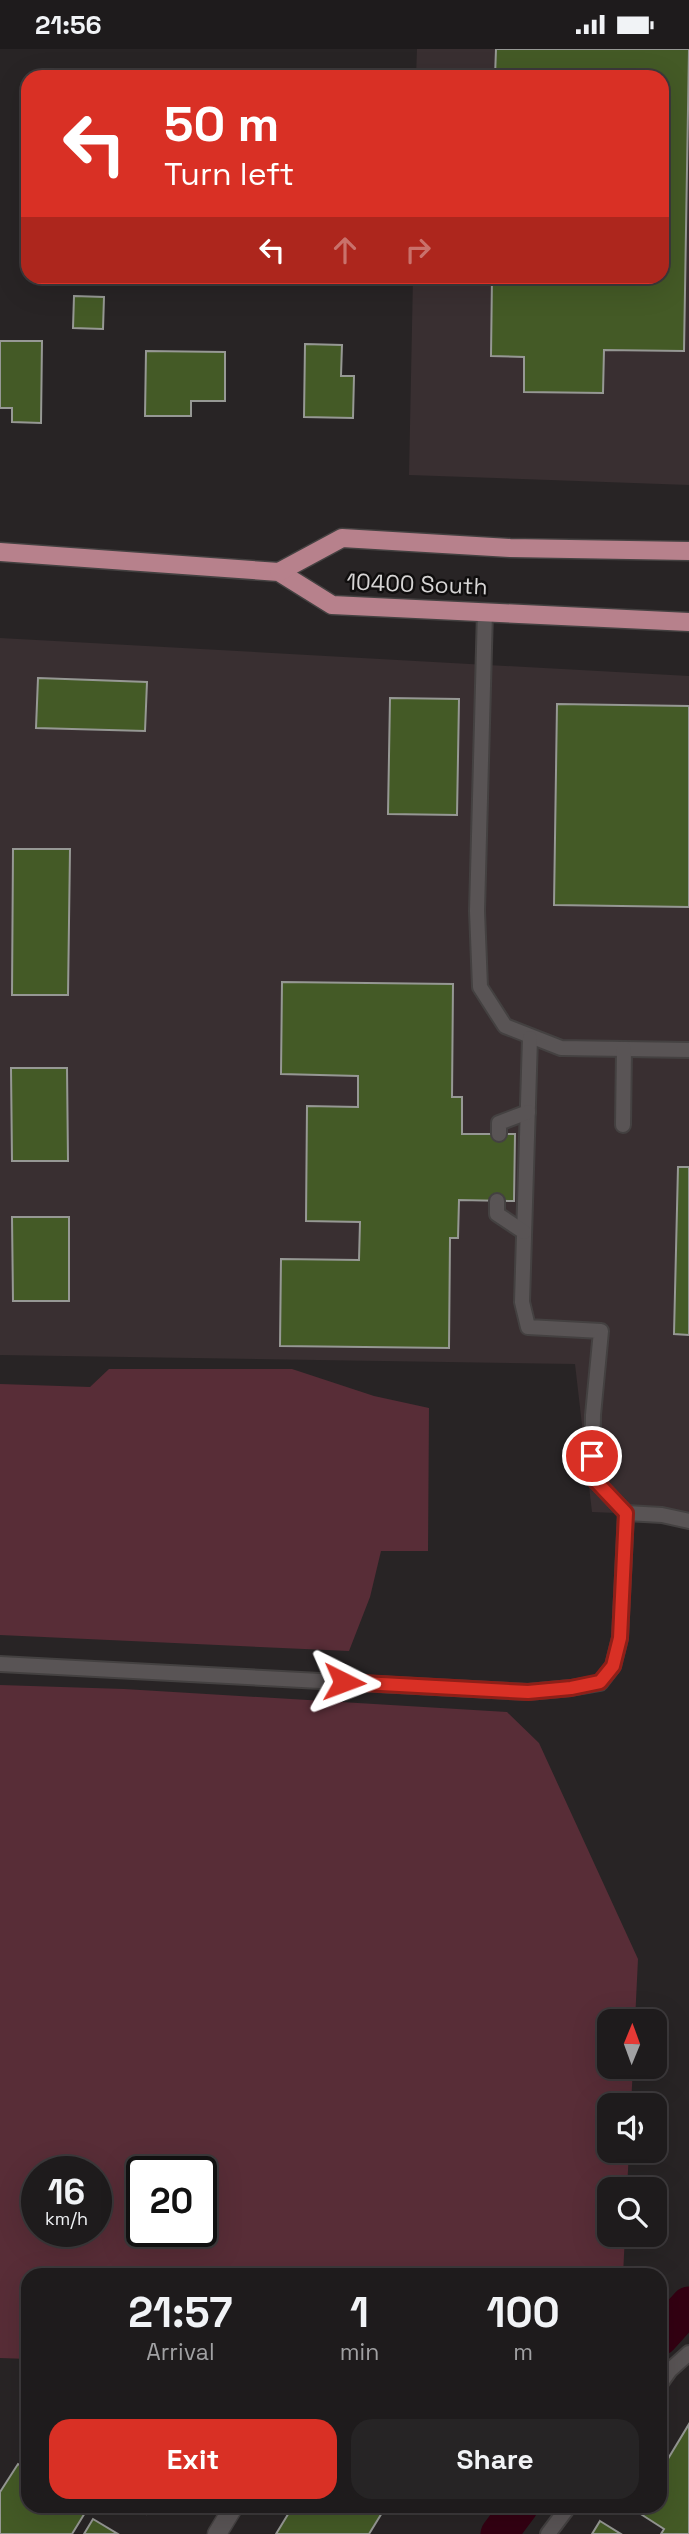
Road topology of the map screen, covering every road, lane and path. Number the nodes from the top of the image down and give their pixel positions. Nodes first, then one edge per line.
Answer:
1 (689, 551) edge
2 (0, 552) edge
3 (279, 572) junction
4 (485, 611) junction
5 (689, 622) edge
6 (530, 1038) junction
7 (624, 1049) junction
8 (689, 1050) edge
9 (528, 1112) junction
10 (623, 1125) dead end
11 (499, 1134) dead end
12 (497, 1201) dead end
13 (524, 1232) junction
14 (626, 1513) junction
15 (689, 1521) edge
16 (0, 1664) edge
17 (689, 2353) edge
18 (667, 2374) edge
19 (230, 2513) edge
20 (564, 2513) edge
21 (216, 2534) edge
22 (548, 2534) edge

1 - 3 main road, 10400 South
2 - 3 main road
3 - 4 main road, 10400 South
4 - 5 main road, 10400 South
4 - 6 lane
6 - 7 lane
6 - 9 lane
7 - 8 lane
7 - 10 lane
9 - 11 lane
9 - 13 lane
12 - 13 lane
13 - 14 lane
14 - 15 lane
14 - 16 lane
17 - 18 lane
19 - 21 street
20 - 22 lane

